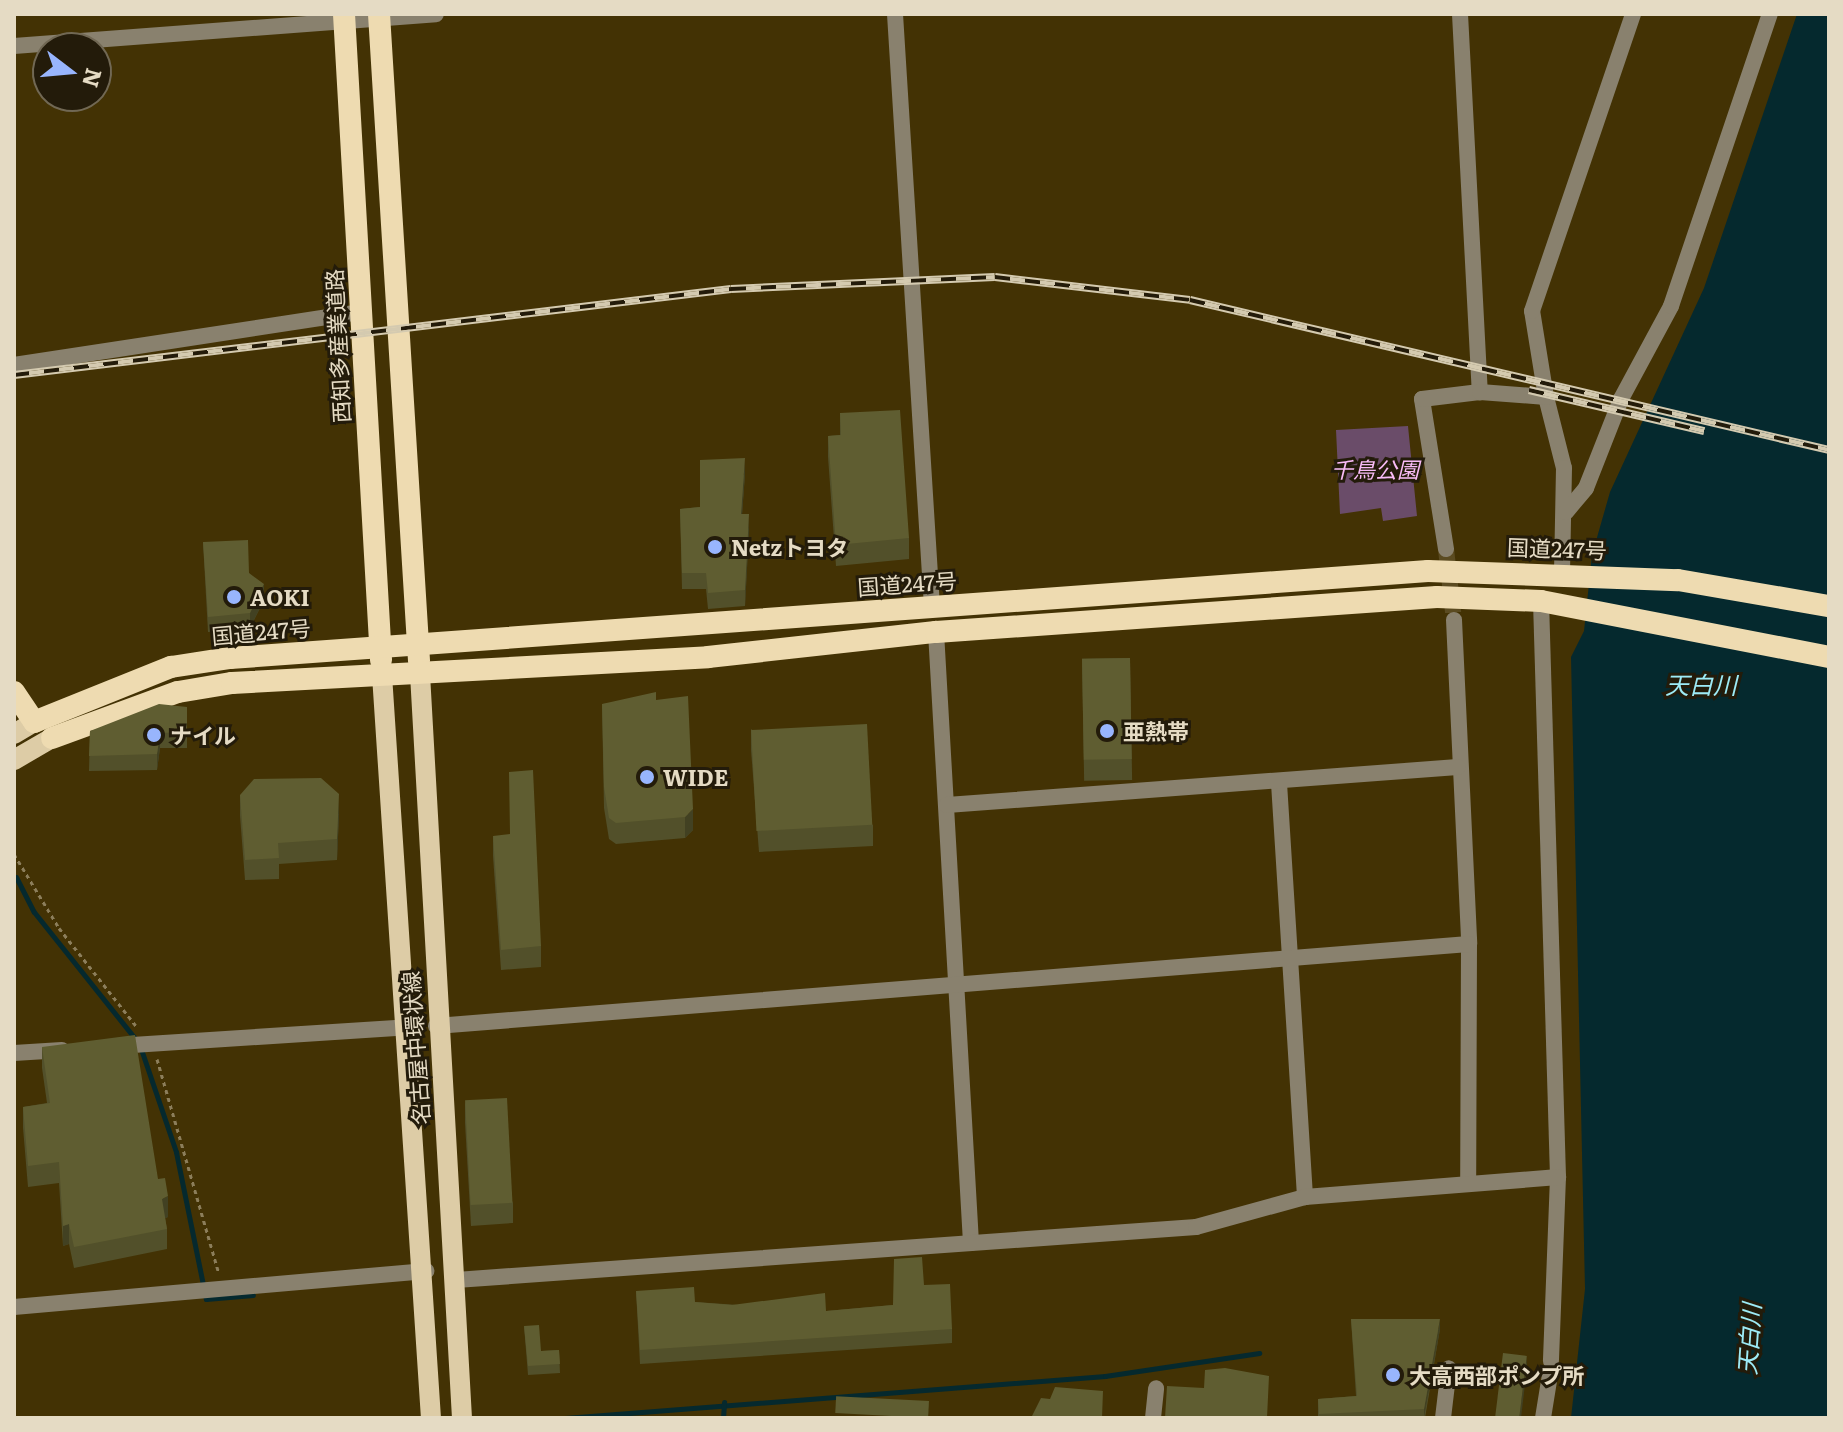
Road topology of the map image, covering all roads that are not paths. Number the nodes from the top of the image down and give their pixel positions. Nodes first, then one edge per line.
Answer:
1 (436, 14) edge
2 (895, 14) edge
3 (1460, 14) edge
4 (1633, 14) edge
5 (1770, 14) edge
6 (344, 15) edge
7 (379, 16) edge
8 (14, 46) edge
9 (361, 312) junction
10 (14, 365) edge
11 (1480, 392) junction
12 (1546, 397) junction
13 (1566, 512) junction
14 (1446, 549) tunnel mouth
15 (1568, 573) junction
16 (1541, 601) junction
17 (1829, 606) edge
18 (932, 607) junction
19 (1454, 620) tunnel mouth
20 (936, 632) junction
21 (417, 645) junction
22 (380, 648) junction
23 (1829, 657) edge
24 (420, 674) junction
25 (382, 675) junction
26 (14, 692) edge
27 (34, 722) junction
28 (14, 734) edge
29 (52, 738) joint
30 (14, 760) edge
31 (1458, 767) junction
32 (1279, 783) junction
33 (947, 805) junction
34 (1469, 944) junction
35 (1289, 957) junction
36 (957, 981) junction
37 (436, 1026) junction
38 (407, 1027) junction
39 (14, 1053) edge
40 (1558, 1177) junction
41 (1468, 1184) junction
42 (1305, 1197) junction
43 (971, 1243) junction
44 (426, 1271) junction
45 (456, 1280) junction
46 (14, 1307) edge
47 (1449, 1368) dead end
48 (1156, 1388) dead end
49 (431, 1418) edge
50 (462, 1418) edge
51 (1153, 1418) edge
52 (1443, 1418) edge
53 (1543, 1418) edge

1 - 7 street
2 - 18 street
3 - 11 street
4 - 12 street
5 - 13 street
6 - 7 street
6 - 8 street
6 - 9 highway, 西知多産業道路
7 - 21 highway
9 - 10 street
9 - 22 highway, 西知多産業道路
11 - 12 street
11 - 14 street
12 - 13 street
13 - 15 street
15 - 17 highway, 国道247号
15 - 18 highway, 国道247号
16 - 20 highway
16 - 23 highway
16 - 40 street
18 - 21 highway, 国道247号
19 - 31 street
20 - 24 highway
20 - 33 street
21 - 22 highway, 国道247号
21 - 24 highway
22 - 25 highway, 西知多産業道路
22 - 27 highway, 国道247号
24 - 25 highway
24 - 37 main road, 名古屋中環状線
25 - 29 highway
25 - 38 main road, 名古屋中環状線
26 - 27 highway
27 - 28 main road
29 - 30 main road
31 - 32 street
31 - 34 street
32 - 33 street
32 - 35 street
33 - 36 street
34 - 35 street
34 - 41 street
35 - 36 street
35 - 42 street
36 - 37 street
36 - 43 street
37 - 45 main road, 名古屋中環状線
38 - 39 street
38 - 44 main road, 名古屋中環状線
40 - 41 street
40 - 53 street
41 - 42 street
42 - 43 street
43 - 45 street
44 - 46 street
44 - 49 main road, 名古屋中環状線
45 - 50 main road, 名古屋中環状線
47 - 52 street
48 - 51 street

